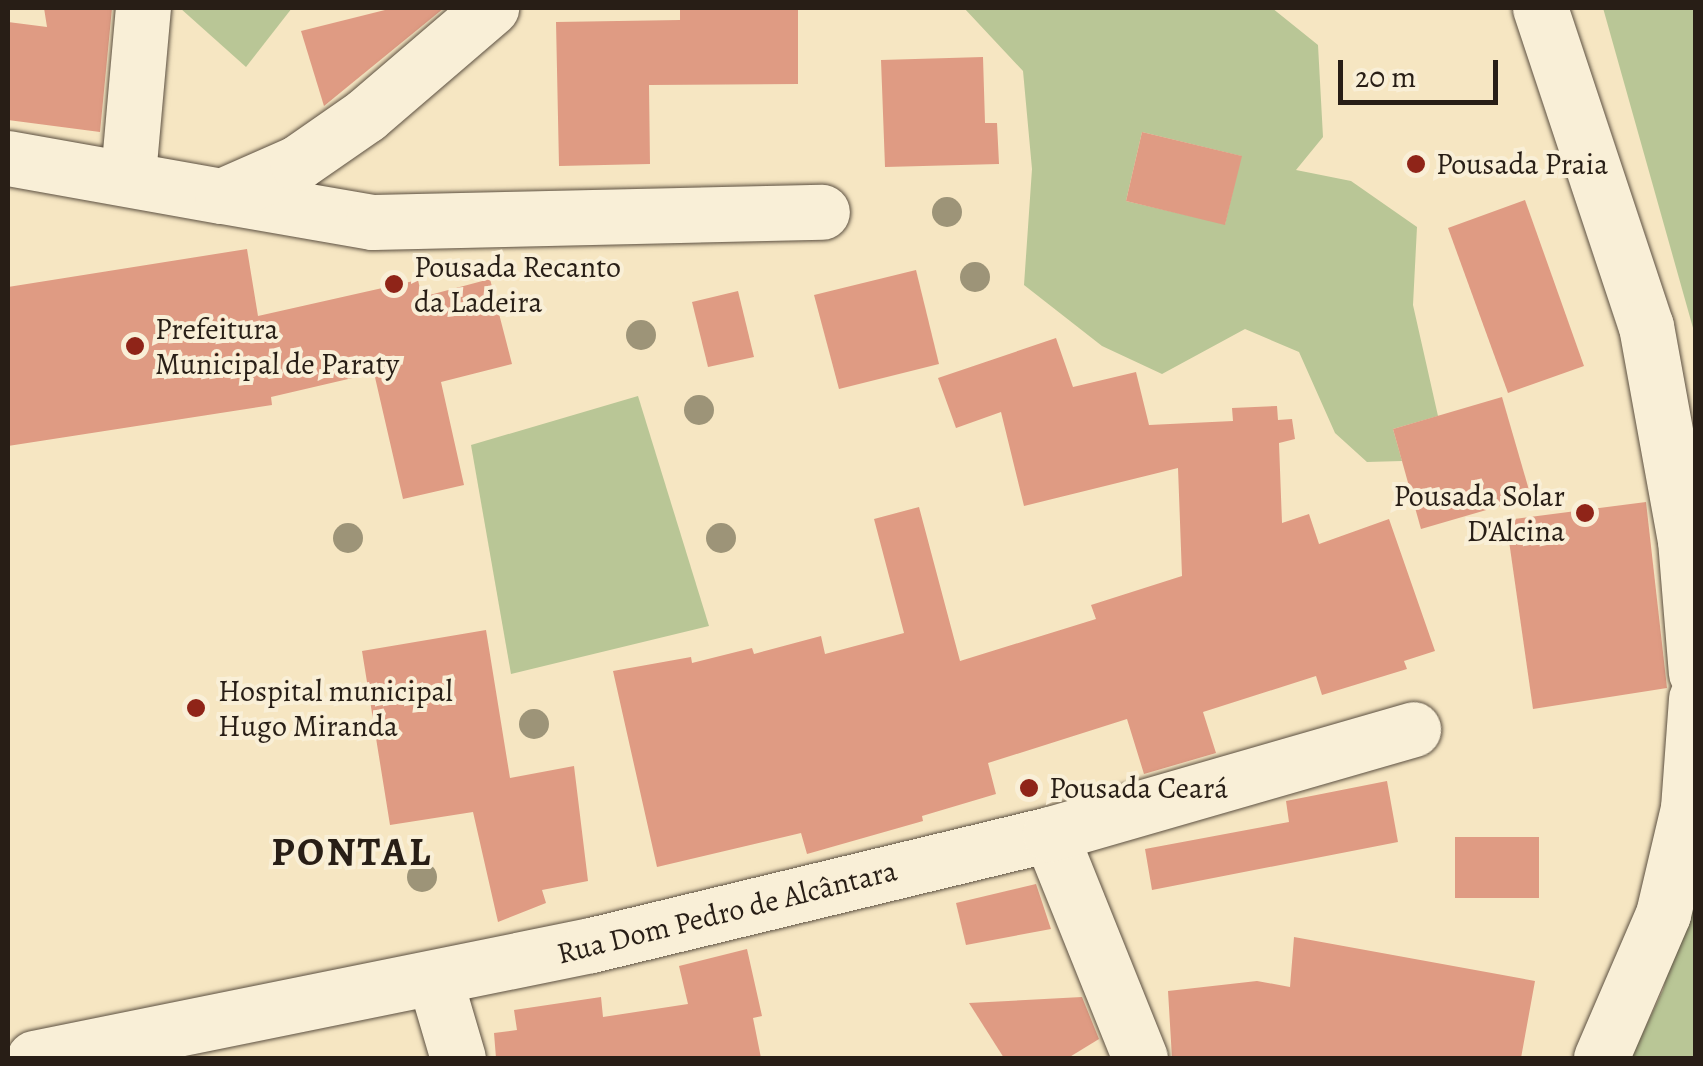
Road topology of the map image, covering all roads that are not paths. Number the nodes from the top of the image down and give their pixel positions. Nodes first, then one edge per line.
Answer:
1 (143, 8) edge
2 (491, 8) edge
3 (1540, 8) edge
4 (8, 158) edge
5 (128, 175) junction
6 (222, 196) junction
7 (822, 212) dead end
8 (1696, 673) edge
9 (1696, 698) edge
10 (1412, 729) dead end
11 (1050, 834) junction
12 (435, 980) junction
13 (34, 1058) edge
14 (458, 1058) edge
15 (1140, 1058) edge
16 (1600, 1058) edge

1 - 5 street
2 - 6 street
3 - 8 street
4 - 5 street
5 - 6 street
6 - 7 street
9 - 16 street
10 - 11 street, Rua Dom Pedro de Alcântara
11 - 12 street, Rua Dom Pedro de Alcântara
11 - 15 street
12 - 13 street, Rua Dom Pedro de Alcântara
12 - 14 street

